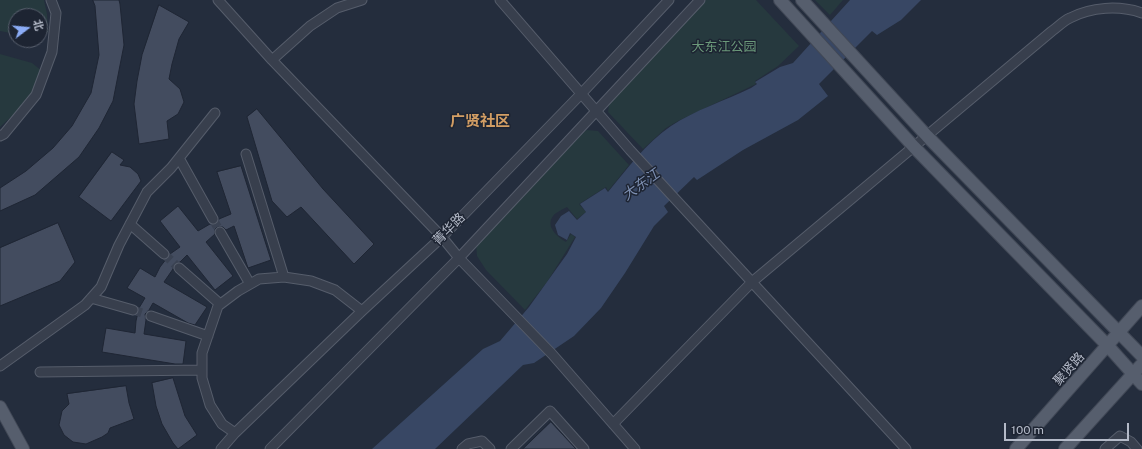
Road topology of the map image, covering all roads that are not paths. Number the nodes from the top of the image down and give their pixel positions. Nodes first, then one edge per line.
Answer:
1 (51, 0) edge
2 (218, 0) edge
3 (362, 0) edge
4 (500, 0) edge
5 (669, 0) edge
6 (700, 0) edge
7 (780, 0) edge
8 (802, 0) edge
9 (1142, 13) edge
10 (272, 60) junction
11 (581, 94) junction
12 (215, 112) dead end
13 (596, 112) junction
14 (0, 136) edge
15 (926, 136) junction
16 (914, 146) junction
17 (246, 154) dead end
18 (179, 158) junction
19 (213, 219) tunnel mouth
20 (130, 224) junction
21 (220, 232) tunnel mouth
22 (442, 237) junction
23 (164, 254) tunnel mouth
24 (459, 258) junction
25 (179, 268) tunnel mouth
26 (284, 277) junction
27 (752, 282) junction
28 (250, 284) junction
29 (91, 298) junction
30 (220, 304) junction
31 (1142, 306) edge
32 (133, 310) tunnel mouth
33 (362, 311) junction
34 (151, 316) tunnel mouth
35 (1118, 333) junction
36 (208, 336) junction
37 (1108, 346) junction
38 (1142, 356) edge
39 (1142, 364) edge
40 (0, 366) edge
41 (202, 370) junction
42 (40, 372) dead end
43 (1133, 374) junction
44 (1142, 384) edge
45 (0, 407) edge
46 (613, 424) junction
47 (235, 433) junction
48 (23, 449) edge
49 (221, 449) edge
50 (270, 449) edge
51 (462, 449) edge
52 (490, 449) edge
53 (511, 449) edge
54 (584, 449) edge
55 (635, 449) edge
56 (906, 449) edge
57 (1016, 449) edge
58 (1065, 449) edge
59 (1106, 449) edge
60 (1137, 449) edge

1 - 14 street
2 - 10 street
3 - 10 street
4 - 11 street
5 - 11 street, 菁华路
6 - 13 street
7 - 16 main road
8 - 15 main road
9 - 15 street
10 - 22 street
11 - 13 street
11 - 22 street, 菁华路
12 - 18 street
13 - 24 street
13 - 27 street
15 - 16 street
15 - 35 main road
16 - 27 street
16 - 37 main road
17 - 26 street
18 - 19 street
18 - 20 street
20 - 23 street
20 - 29 street
21 - 28 street
22 - 24 street
22 - 33 street, 菁华路
24 - 46 street
24 - 50 street
25 - 30 street
26 - 28 street
26 - 33 street
27 - 46 street
27 - 56 street
28 - 30 street
29 - 32 street
29 - 40 street
30 - 36 street
31 - 35 main road, 聚贤路
33 - 47 street, 菁华路
34 - 36 street
35 - 37 main road, 聚贤路
35 - 38 main road
36 - 41 street
37 - 43 main road
37 - 57 main road, 聚贤路
39 - 43 main road
41 - 42 street
41 - 47 street
43 - 44 main road
43 - 58 main road
45 - 48 main road
46 - 55 street
47 - 49 street, 菁华路
51 - 52 street
53 - 54 street
59 - 60 street

